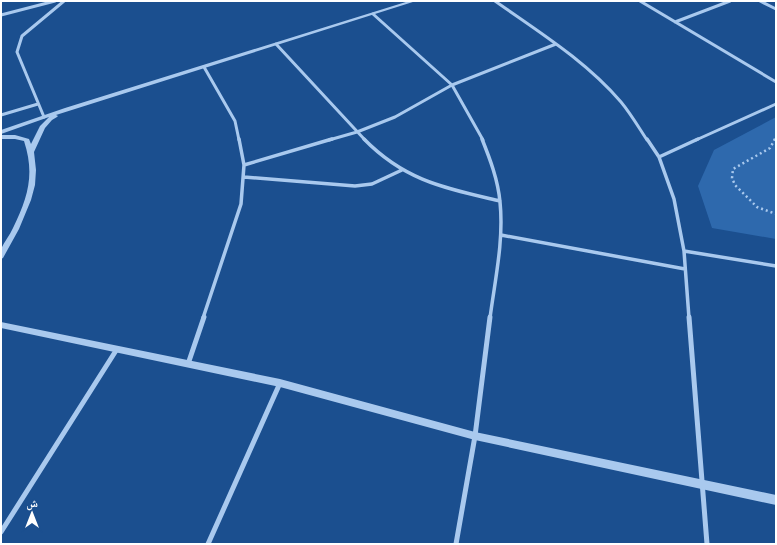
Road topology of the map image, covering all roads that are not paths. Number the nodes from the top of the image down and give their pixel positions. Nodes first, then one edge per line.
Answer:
1 (55, 1) edge
2 (64, 1) edge
3 (414, 1) edge
4 (495, 1) edge
5 (640, 1) edge
6 (730, 1) edge
7 (760, 1) edge
8 (776, 9) edge
9 (373, 14) junction
10 (1, 15) edge
11 (675, 22) junction
12 (276, 44) junction
13 (556, 44) junction
14 (204, 67) junction
15 (776, 82) edge
16 (452, 85) junction
17 (38, 104) junction
18 (776, 104) edge
19 (67, 109) junction
20 (1, 115) edge
21 (44, 117) junction
22 (1, 132) edge
23 (357, 132) junction
24 (1, 137) edge
25 (32, 152) junction
26 (659, 157) junction
27 (244, 165) junction
28 (402, 170) junction
29 (244, 177) junction
30 (500, 201) junction
31 (501, 235) junction
32 (684, 250) junction
33 (1, 256) edge
34 (776, 266) edge
35 (686, 268) junction
36 (1, 325) edge
37 (117, 349) junction
38 (188, 364) junction
39 (280, 383) junction
40 (475, 436) junction
41 (703, 485) junction
42 (776, 500) edge
43 (1, 532) edge
44 (208, 544) edge
45 (456, 544) edge
46 (707, 544) edge

1 - 10 street
2 - 17 street
3 - 9 street
4 - 13 street
5 - 11 street
6 - 11 street
7 - 8 street
9 - 12 street
9 - 16 street
11 - 15 street
12 - 14 street
12 - 23 street
13 - 16 street
13 - 26 street
14 - 19 street
14 - 27 street
16 - 23 street
16 - 30 street
17 - 20 street
17 - 21 street
18 - 26 street
19 - 21 street
19 - 25 street
21 - 22 street
23 - 27 street
23 - 28 street
24 - 25 street
25 - 33 street
26 - 32 street
27 - 29 street
28 - 29 street
28 - 30 street
29 - 38 street
30 - 31 street
31 - 35 street
31 - 40 street
32 - 34 street
32 - 35 street
35 - 41 street
36 - 37 street
37 - 38 street
37 - 43 street
38 - 39 street
39 - 40 street
39 - 44 street
40 - 41 street
40 - 45 street
41 - 42 street
41 - 46 street

